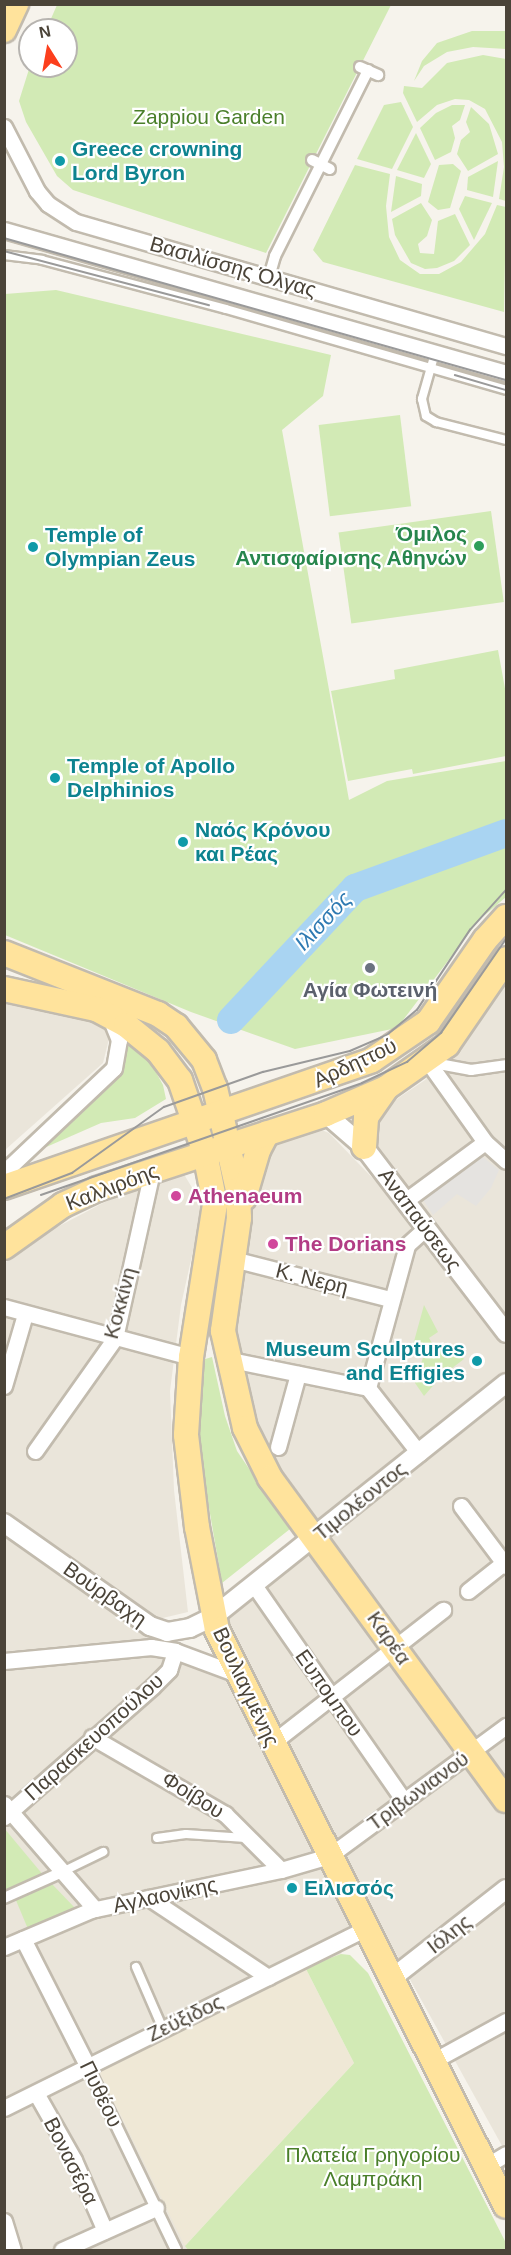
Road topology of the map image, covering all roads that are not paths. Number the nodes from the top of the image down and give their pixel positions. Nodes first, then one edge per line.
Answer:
1 (16, 4) edge
2 (4, 30) edge
3 (368, 71) dead end
4 (4, 127) edge
5 (312, 160) dead end
6 (327, 167) junction
7 (4, 230) edge
8 (4, 255) edge
9 (269, 277) junction
10 (507, 346) edge
11 (435, 353) junction
12 (430, 368) junction
13 (507, 374) edge
14 (507, 390) edge
15 (507, 440) edge
16 (507, 917) edge
17 (4, 953) edge
18 (507, 959) edge
19 (4, 989) edge
20 (108, 1016) junction
21 (428, 1062) junction
22 (507, 1065) edge
23 (386, 1088) junction
24 (221, 1112) junction
25 (327, 1114) junction
26 (194, 1120) junction
27 (267, 1133) junction
28 (484, 1142) junction
29 (229, 1145) junction
30 (364, 1147) junction
31 (205, 1154) junction
32 (507, 1161) edge
33 (152, 1171) junction
34 (4, 1173) edge
35 (4, 1187) edge
36 (405, 1202) junction
37 (239, 1218) junction
38 (426, 1228) junction
39 (4, 1247) edge
40 (233, 1259) junction
41 (390, 1299) junction
42 (4, 1307) edge
43 (25, 1314) junction
44 (507, 1333) edge
45 (115, 1338) junction
46 (191, 1357) junction
47 (226, 1359) junction
48 (298, 1374) junction
49 (507, 1383) edge
50 (4, 1386) edge
51 (368, 1388) junction
52 (278, 1447) joint
53 (35, 1451) dead end
54 (419, 1453) junction
55 (270, 1478) junction
56 (461, 1506) dead end
57 (4, 1522) edge
58 (315, 1537) junction
59 (506, 1563) edge
60 (254, 1585) junction
61 (468, 1591) dead end
62 (443, 1610) dead end
63 (213, 1617) junction
64 (396, 1647) junction
65 (175, 1651) junction
66 (4, 1661) edge
67 (237, 1674) junction
68 (332, 1697) junction
69 (507, 1726) edge
70 (92, 1737) junction
71 (272, 1743) junction
72 (470, 1753) junction
73 (507, 1800) edge
74 (404, 1801) junction
75 (7, 1811) edge
76 (157, 1838) dead end
77 (253, 1840) junction
78 (103, 1852) dead end
79 (329, 1856) junction
80 (281, 1870) junction
81 (62, 1872) junction
82 (507, 1890) edge
83 (4, 1898) edge
84 (149, 1898) junction
85 (95, 1910) junction
86 (366, 1928) junction
87 (23, 1939) junction
88 (4, 1947) edge
89 (136, 1967) dead end
90 (268, 1977) junction
91 (391, 1979) junction
92 (507, 2021) edge
93 (163, 2029) junction
94 (433, 2061) junction
95 (88, 2067) junction
96 (36, 2093) junction
97 (4, 2108) edge
98 (496, 2160) edge
99 (507, 2206) edge
100 (156, 2208) junction
101 (4, 2221) edge
102 (105, 2231) junction
103 (68, 2249) edge
104 (13, 2250) edge
105 (176, 2250) edge

1 - 2 main road
3 - 6 street
4 - 9 street, Βασιλίσσης Όλγας
5 - 6 street
6 - 9 street
7 - 11 street, Βασιλίσσης Όλγας
8 - 12 lane, Βασιλίσσης Όλγας
9 - 10 street, Βασιλίσσης Όλγας
11 - 12 lane
11 - 13 street, Βασιλίσσης Όλγας
12 - 14 lane, Βασιλίσσης Όλγας
12 - 15 lane
16 - 24 main road, Αρδηττού
17 - 24 main road
18 - 21 main road, Αρδηττού
19 - 20 main road, Βουλιαγμένης
20 - 26 main road, Βουλιαγμένης
20 - 34 street
21 - 22 street
21 - 23 main road, Αρδηττού
21 - 28 street
23 - 25 main road, Αρδηττού
23 - 30 main road
24 - 26 main road, Καλλιρόης
24 - 29 main road
25 - 27 main road, Αρδηττού
25 - 30 street, Αναπαύσεως
26 - 31 main road, Βουλιαγμένης
26 - 35 main road, Καλλιρόης
27 - 29 main road, Αρδηττού
27 - 37 main road
28 - 32 street
28 - 36 street
29 - 31 main road, Καλλιρόης
29 - 37 main road
30 - 36 street, Αναπαύσεως
31 - 33 main road, Καλλιρόης
31 - 46 main road, Βουλιαγμένης
33 - 39 main road, Καλλιρόης
33 - 45 street, Κοκκίνη
36 - 38 street, Αναπαύσεως
37 - 40 main road
38 - 41 street
38 - 44 street, Αναπαύσεως
40 - 41 street, Κ. Νερη
40 - 47 main road
41 - 51 street
42 - 43 street
43 - 45 street
43 - 50 street
45 - 46 street
45 - 53 street, Κοκκίνη
46 - 63 main road, Βουλιαγμένης
47 - 48 street
47 - 55 main road, Καρέα
48 - 51 street
48 - 52 street
49 - 54 street, Τιμολέοντος
51 - 54 street
52 - 55 street
54 - 58 street, Τιμολέοντος
55 - 58 main road, Καρέα
56 - 59 street
57 - 63 street, Βούρβαχη
58 - 60 street, Τιμολέοντος
58 - 64 main road, Καρέα
59 - 61 street
60 - 63 street, Τιμολέοντος
60 - 68 street, Ευπομπου
62 - 64 street
63 - 67 main road, Βουλιαγμένης
64 - 68 street
64 - 72 main road, Καρέα
65 - 66 street
65 - 67 street
65 - 70 street, Παρασκευοπούλου
67 - 71 main road, Βουλιαγμένης
68 - 71 street
68 - 74 street, Ευπομπου
69 - 72 street, Τριβωνιανού
70 - 75 street, Παρασκευοπούλου
70 - 77 street, Φοίβου
71 - 79 main road, Βουλιαγμένης
72 - 73 main road, Καρέα
72 - 74 street, Τριβωνιανού
74 - 79 street, Τριβωνιανού
75 - 81 street
76 - 77 lane
77 - 80 street, Φοίβου
78 - 81 lane
79 - 80 street, Αγλαονίκης
79 - 86 main road, Βουλιαγμένης
80 - 84 street, Αγλαονίκης
81 - 83 street
81 - 85 street
82 - 91 street, Ιόλης
84 - 85 street, Αγλαονίκης
84 - 90 street
85 - 87 street, Αγλαονίκης
86 - 90 street, Ζεύξιδος
86 - 91 main road, Βουλιαγμένης
87 - 88 street, Αγλαονίκης
87 - 95 street, Πυθέου
89 - 93 lane
90 - 93 street, Ζεύξιδος
91 - 94 main road, Βουλιαγμένης
92 - 94 street
93 - 95 street, Ζεύξιδος
94 - 98 main road, Βουλιαγμένης
95 - 96 street, Ζεύξιδος
95 - 100 street, Πυθέου
96 - 97 street, Ζεύξιδος
96 - 102 street, Βονασέρα
98 - 99 main road, Βουλιαγμένης
100 - 102 street
100 - 105 street, Πυθέου
101 - 104 street
102 - 103 street

